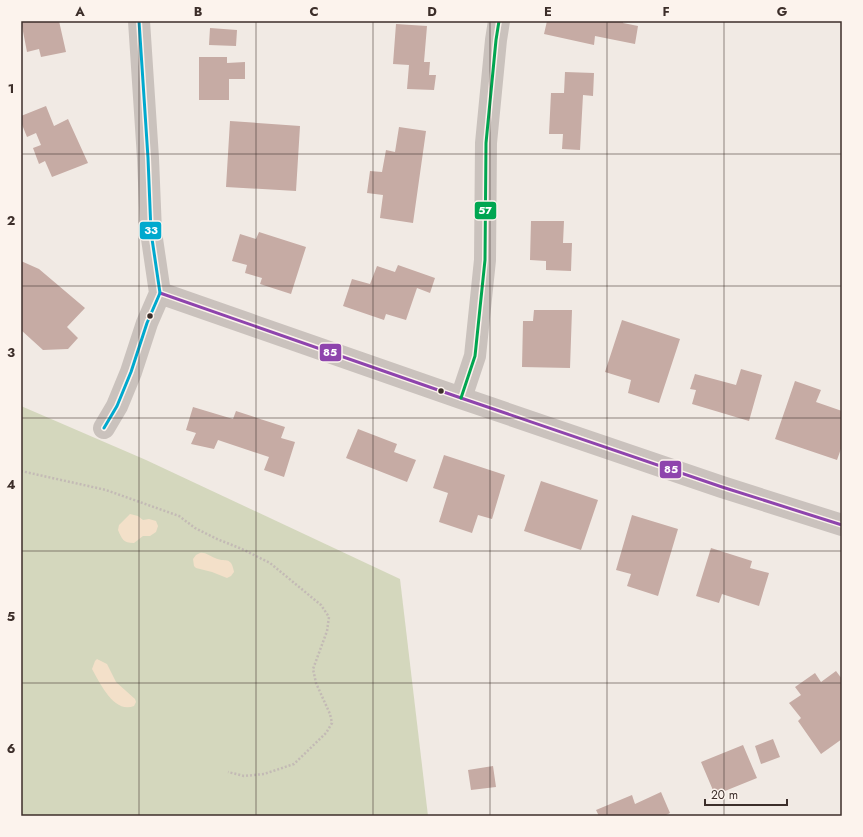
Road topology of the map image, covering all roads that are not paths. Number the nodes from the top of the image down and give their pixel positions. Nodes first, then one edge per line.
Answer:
1 (138, 21) edge
2 (499, 21) edge
3 (160, 293) junction
4 (460, 398) junction
5 (104, 428) dead end
6 (842, 525) edge

1 - 3 street
2 - 4 street
3 - 4 street
3 - 5 street
4 - 6 street

